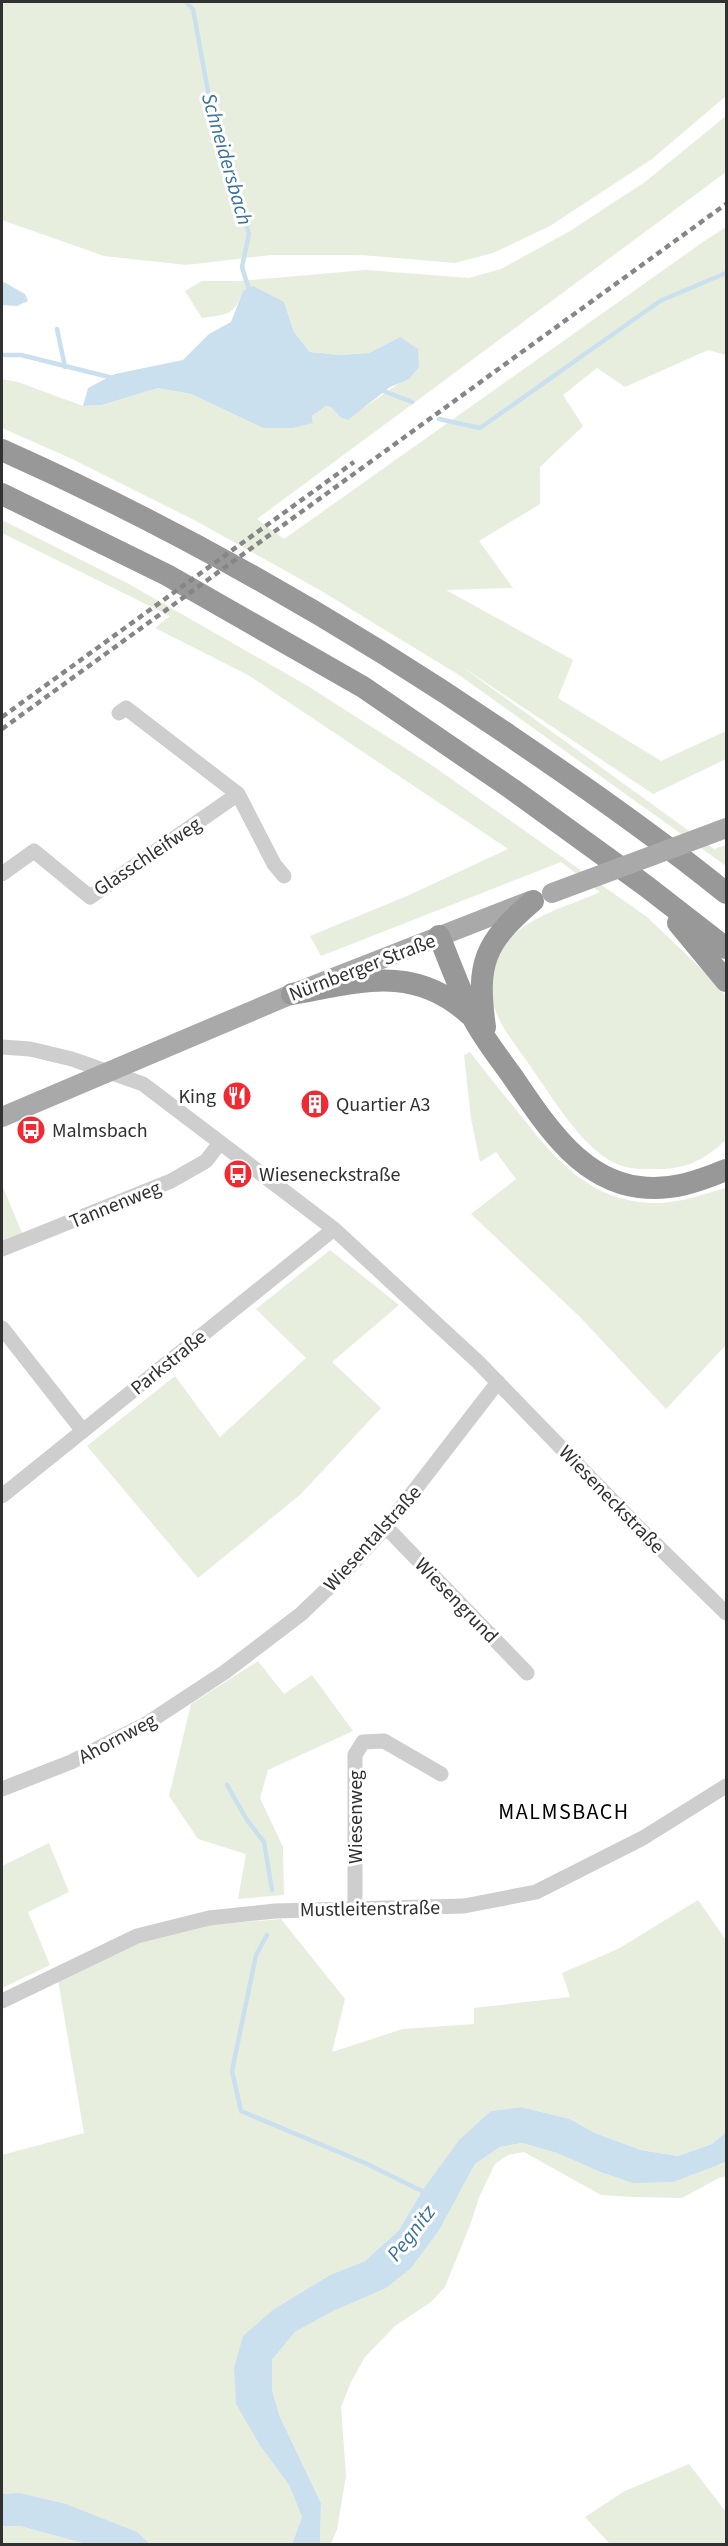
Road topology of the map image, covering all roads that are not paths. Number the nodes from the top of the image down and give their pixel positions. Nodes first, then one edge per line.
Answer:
1 (2, 450) edge
2 (2, 494) edge
3 (118, 713) dead end
4 (238, 794) junction
5 (726, 828) edge
6 (2, 874) edge
7 (284, 876) dead end
8 (646, 886) junction
9 (726, 893) edge
10 (543, 897) junction
11 (439, 936) junction
12 (726, 948) edge
13 (726, 981) edge
14 (292, 994) junction
15 (473, 1018) junction
16 (487, 1040) junction
17 (2, 1047) edge
18 (106, 1072) junction
19 (2, 1117) edge
20 (219, 1144) junction
21 (726, 1157) edge
22 (726, 1170) edge
23 (694, 1183) junction
24 (334, 1229) junction
25 (2, 1249) edge
26 (2, 1328) edge
27 (498, 1382) junction
28 (83, 1431) junction
29 (2, 1496) edge
30 (387, 1527) junction
31 (726, 1613) edge
32 (225, 1672) joint
33 (527, 1673) dead end
34 (441, 1774) dead end
35 (726, 1786) edge
36 (2, 1789) edge
37 (355, 1908) junction
38 (2, 2001) edge

1 - 9 highway
2 - 8 highway
3 - 4 street
4 - 6 street, Glasschleifweg
4 - 7 street
5 - 10 main road, Nürnberger Straße, bridge
8 - 12 highway
8 - 13 highway
10 - 11 main road, Nürnberger Straße
10 - 16 highway
11 - 14 main road, Nürnberger Straße
11 - 15 highway
14 - 15 highway
14 - 18 main road, Nürnberger Straße
15 - 16 highway
16 - 23 highway
17 - 18 street, Wieseneckstraße
18 - 19 main road, Nürnberger Straße
18 - 20 street, Wieseneckstraße
20 - 24 street, Wieseneckstraße
20 - 25 street, Tannenweg
21 - 23 highway
22 - 23 highway
24 - 27 street, Wieseneckstraße
24 - 28 street, Parkstraße
26 - 28 street
27 - 30 street, Wiesentalstraße
27 - 31 street, Wieseneckstraße
28 - 29 street, Parkstraße
30 - 32 street, Wiesentalstraße
30 - 33 street, Wiesengrund
32 - 36 street, Ahornweg
34 - 37 street, Wiesenweg
35 - 37 street, Mustleitenstraße
37 - 38 street, Mustleitenstraße

